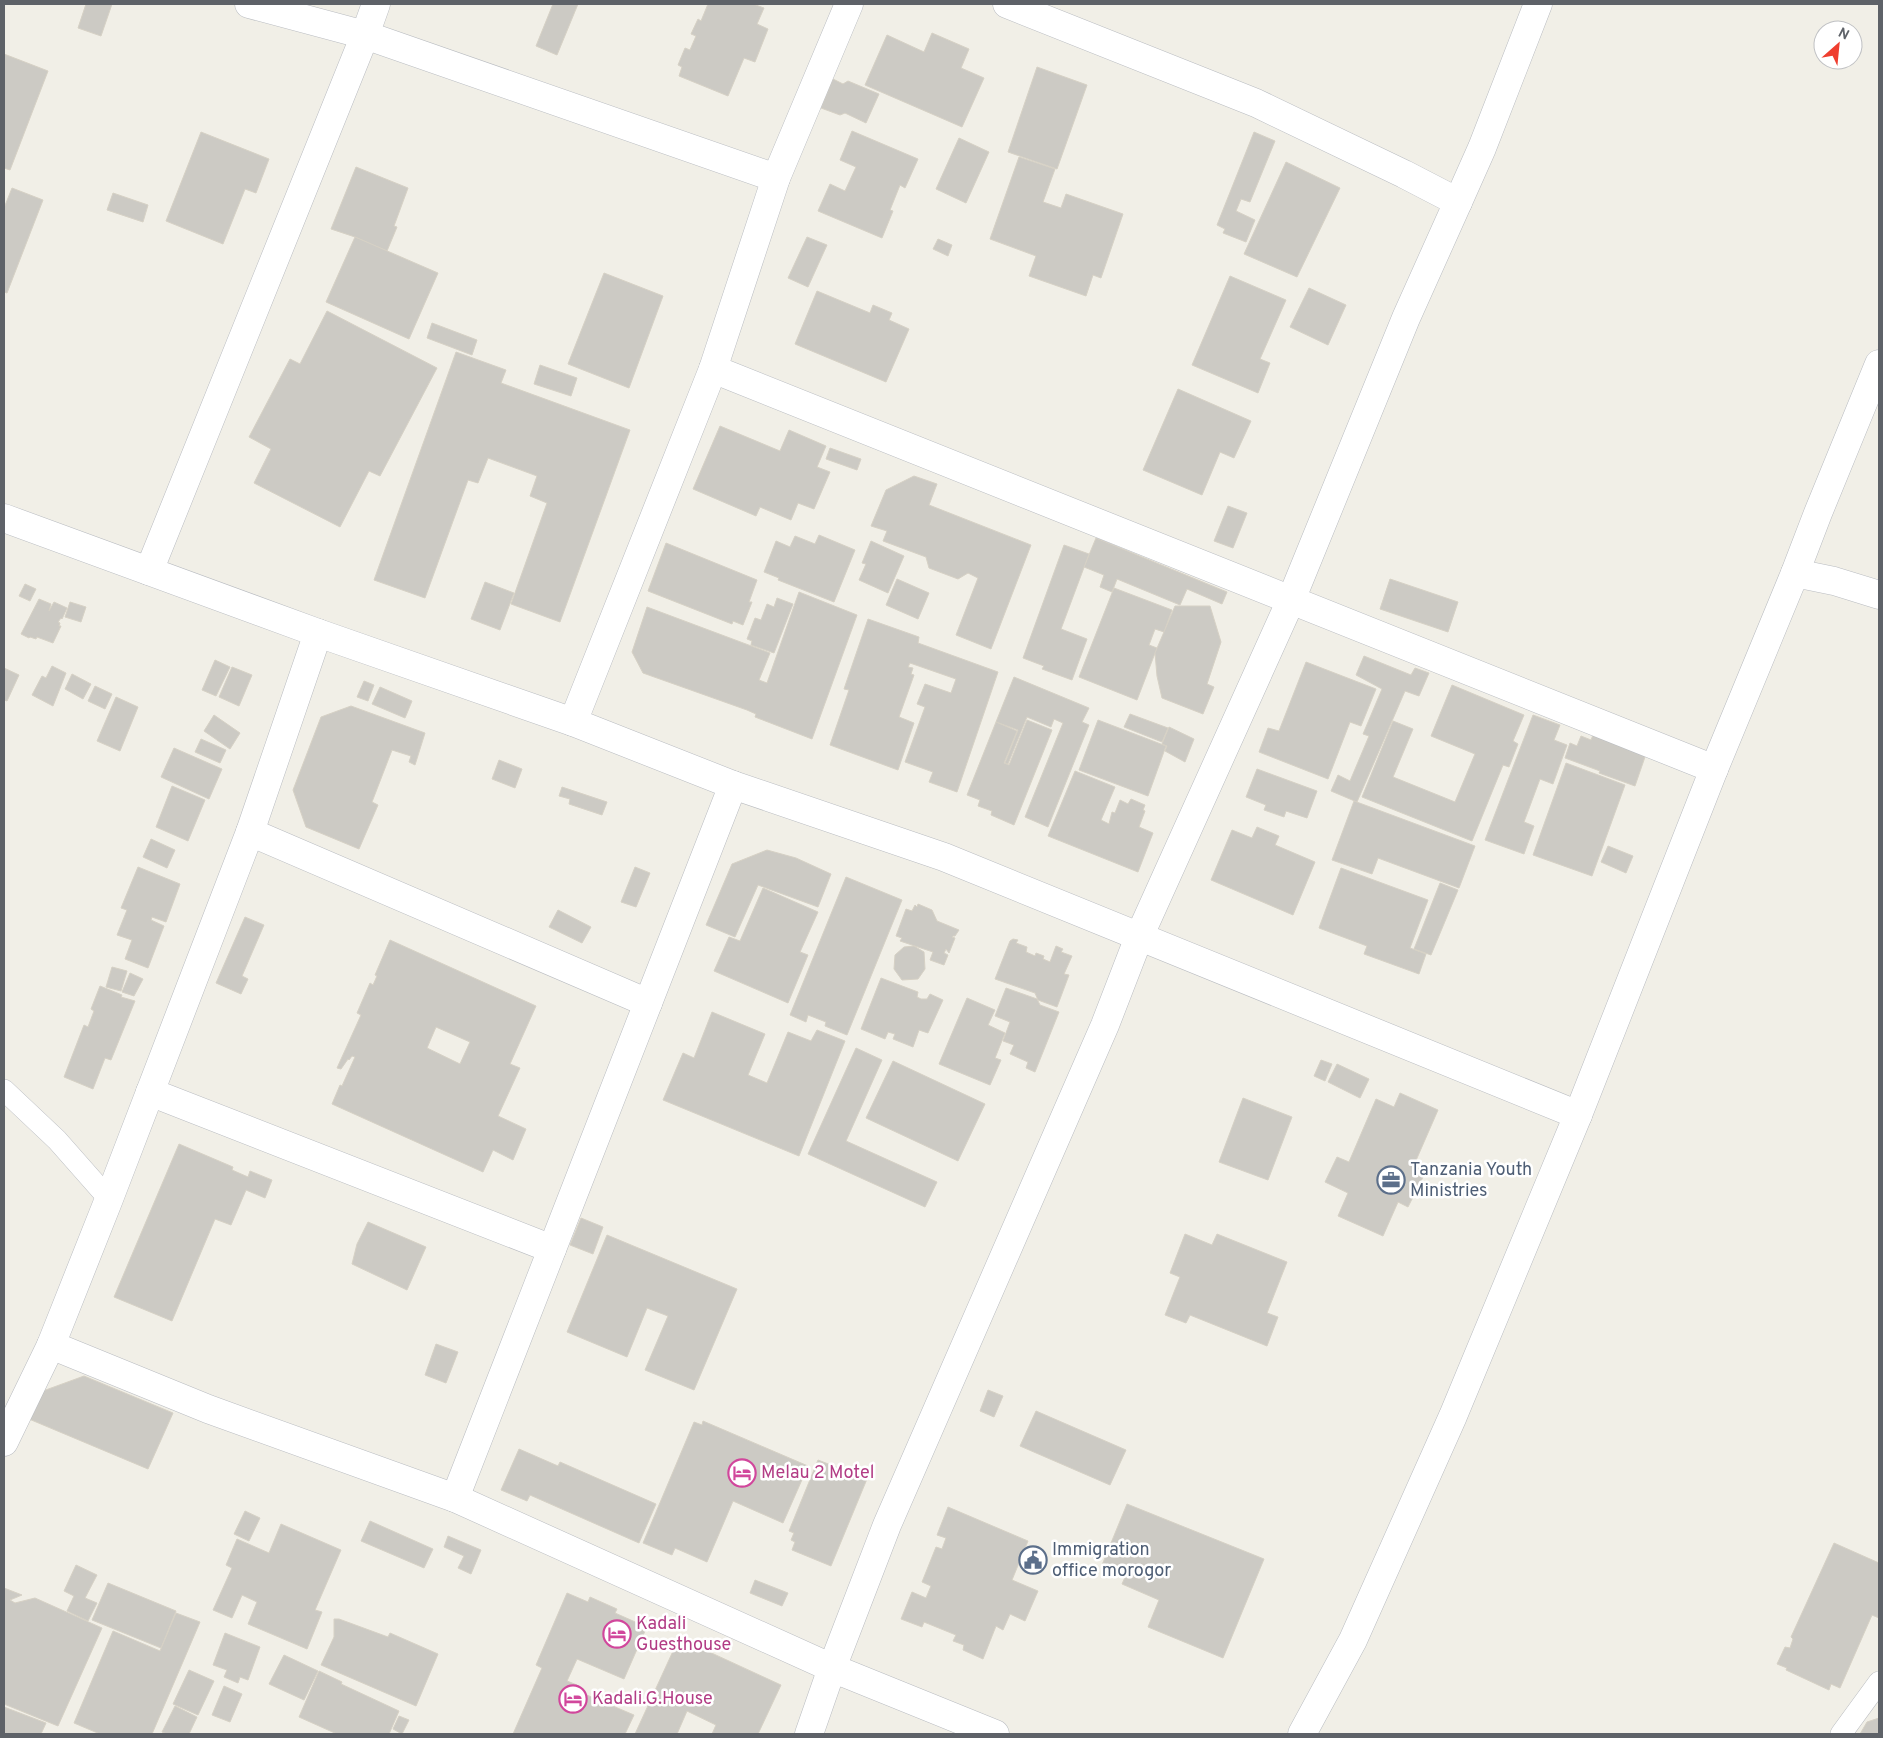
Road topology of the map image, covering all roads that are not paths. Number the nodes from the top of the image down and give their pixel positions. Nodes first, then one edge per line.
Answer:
1 (249, 4) edge
2 (376, 4) edge
3 (848, 4) edge
4 (1007, 4) edge
5 (1538, 4) edge
6 (365, 35) junction
7 (776, 178) junction
8 (1458, 202) junction
9 (1879, 364) edge
10 (713, 369) junction
11 (4, 518) edge
12 (149, 571) junction
13 (1795, 573) junction
14 (1879, 595) edge
15 (1291, 600) junction
16 (318, 633) junction
17 (573, 722) junction
18 (1714, 769) junction
19 (733, 785) junction
20 (250, 832) junction
21 (1139, 937) junction
22 (648, 1003) junction
23 (4, 1090) edge
24 (150, 1092) junction
25 (1578, 1115) junction
26 (109, 1199) junction
27 (552, 1249) junction
28 (51, 1345) junction
29 (4, 1442) edge
30 (455, 1498) junction
31 (832, 1668) junction
32 (1879, 1682) edge
33 (809, 1734) edge
34 (995, 1734) edge
35 (1302, 1734) edge
36 (1841, 1734) edge

1 - 6 street
2 - 6 street
3 - 7 street
4 - 8 street
5 - 8 street
6 - 7 street
6 - 12 street
7 - 10 street
8 - 15 street
9 - 13 street
10 - 15 street
10 - 17 street
11 - 12 street
12 - 16 street
13 - 14 street
13 - 18 street
15 - 18 street
15 - 21 street
16 - 17 street
16 - 20 street
17 - 19 street
18 - 25 street
19 - 21 street
19 - 22 street
20 - 22 street
20 - 24 street
21 - 25 street
21 - 31 street
22 - 27 street
23 - 26 lane
24 - 26 street
24 - 27 street
25 - 35 street
26 - 28 street
27 - 30 street
28 - 29 street
28 - 30 street
30 - 31 street
31 - 33 street
31 - 34 street
32 - 36 lane

